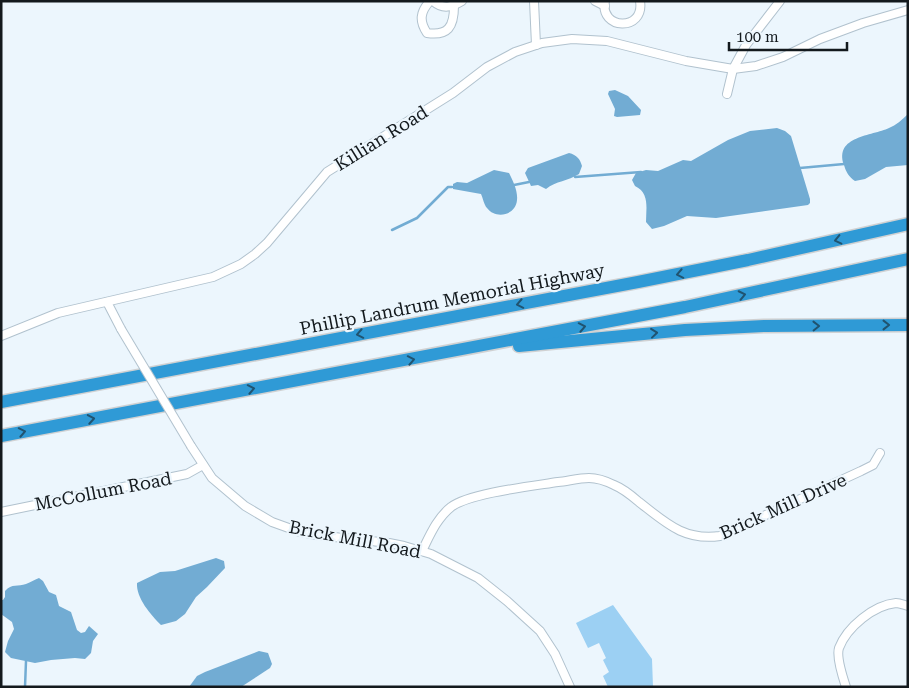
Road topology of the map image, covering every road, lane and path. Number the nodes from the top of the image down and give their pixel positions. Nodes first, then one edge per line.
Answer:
1 (432, 1) edge
2 (462, 1) edge
3 (534, 1) edge
4 (595, 1) edge
5 (640, 1) edge
6 (780, 1) edge
7 (605, 3) edge
8 (454, 6) junction
9 (908, 10) edge
10 (536, 45) junction
11 (733, 69) junction
12 (726, 94) dead end
13 (908, 223) edge
14 (908, 259) edge
15 (107, 302) junction
16 (908, 325) edge
17 (1, 336) edge
18 (449, 353) junction
19 (1, 402) edge
20 (1, 436) edge
21 (880, 453) dead end
22 (203, 465) junction
23 (1, 512) edge
24 (422, 551) junction
25 (908, 606) edge
26 (570, 687) edge
27 (846, 687) edge

1 - 8 street
1 - 8 street
2 - 8 street
3 - 10 street
4 - 7 street
5 - 7 street
6 - 11 street
9 - 11 street, Killian Road
10 - 11 street, Killian Road
10 - 15 street, Killian Road
11 - 12 street
13 -> 19 highway, Phillip Landrum Memorial Highway
18 -> 14 highway
15 - 17 street, Killian Road
15 - 22 street, Brick Mill Road, bridge
18 -> 16 highway
20 -> 18 highway
21 - 24 street, Brick Mill Drive
22 - 23 street, McCollum Road
22 - 24 street, Brick Mill Road
24 - 26 street, Brick Mill Road
25 - 27 street

